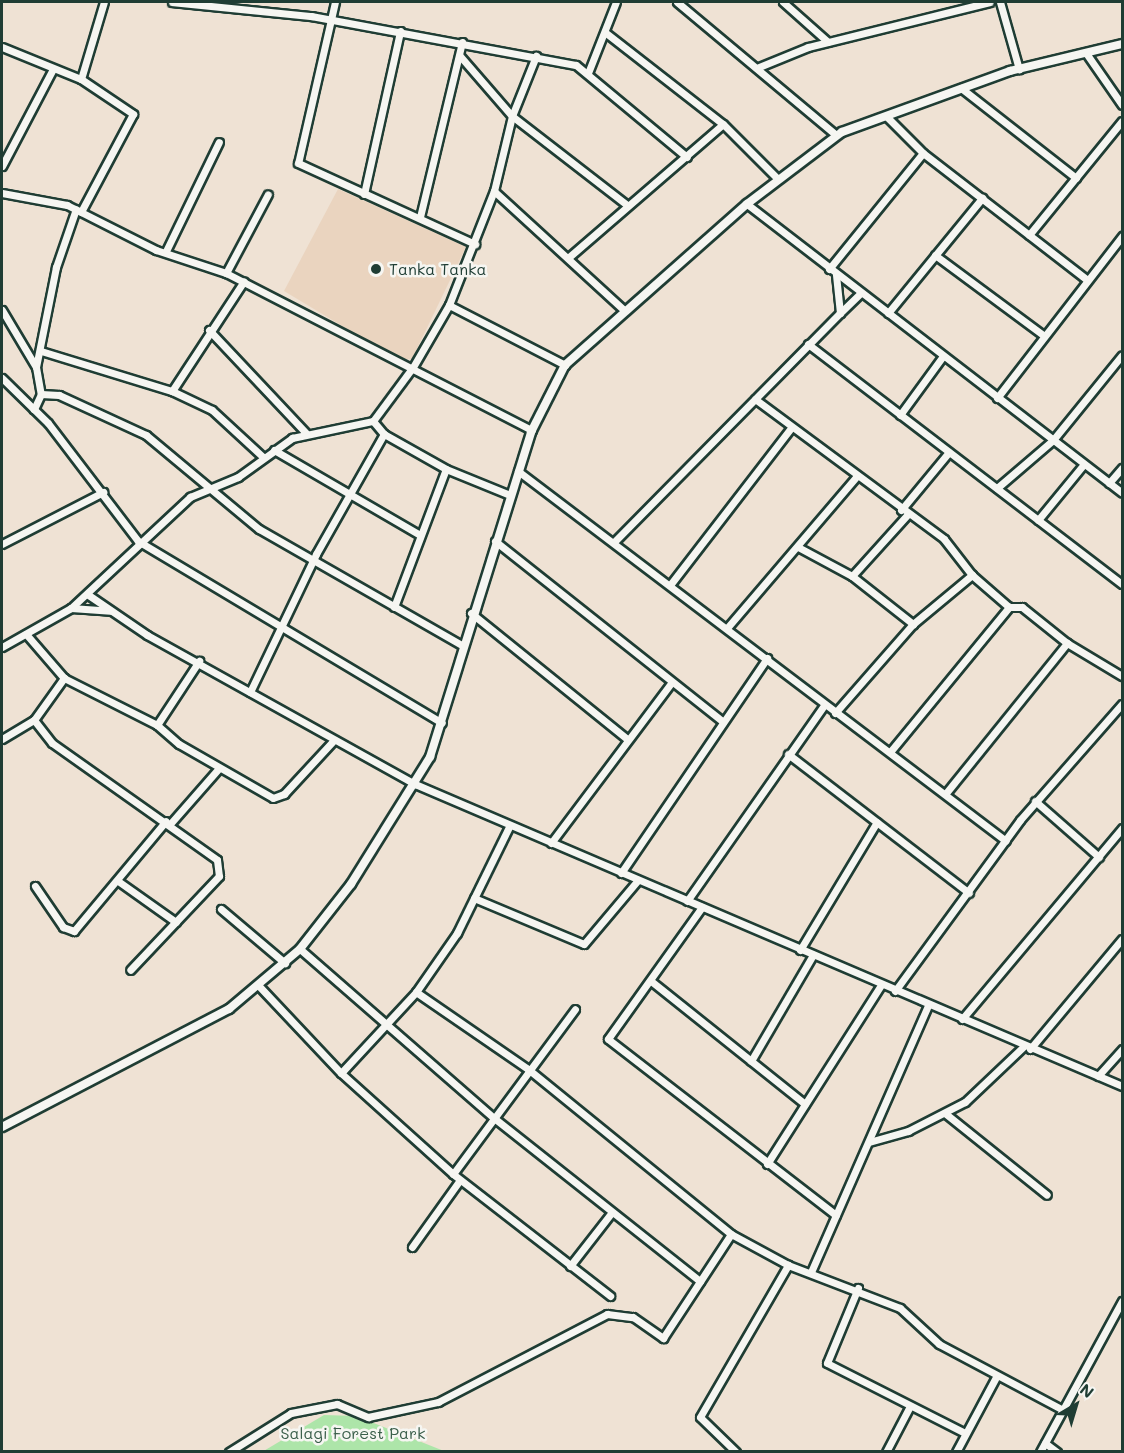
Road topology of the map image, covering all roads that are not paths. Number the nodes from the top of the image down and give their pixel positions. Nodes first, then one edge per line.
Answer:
1 (104, 2) edge
2 (172, 2) edge
3 (335, 2) edge
4 (616, 2) edge
5 (677, 2) edge
6 (783, 2) edge
7 (990, 2) edge
8 (1000, 2) edge
9 (332, 20) junction
10 (400, 31) junction
11 (606, 33) junction
12 (462, 42) junction
13 (828, 42) junction
14 (1122, 44) edge
15 (2, 47) edge
16 (1086, 53) junction
17 (460, 56) junction
18 (536, 56) junction
19 (759, 67) junction
20 (53, 69) junction
21 (1019, 69) junction
22 (588, 73) junction
23 (81, 79) junction
24 (961, 88) junction
25 (1122, 105) edge
26 (512, 116) junction
27 (886, 116) junction
28 (1122, 121) edge
29 (723, 124) junction
30 (836, 135) junction
31 (219, 142) dead end
32 (923, 153) junction
33 (687, 157) junction
34 (2, 166) edge
35 (778, 178) junction
36 (1076, 178) junction
37 (494, 191) junction
38 (2, 193) edge
39 (268, 194) dead end
40 (364, 194) junction
41 (982, 198) junction
42 (747, 204) junction
43 (627, 205) junction
44 (79, 210) junction
45 (420, 217) junction
46 (1029, 235) junction
47 (1122, 236) edge
48 (475, 244) junction
49 (166, 251) junction
50 (935, 255) junction
51 (569, 256) junction
52 (833, 271) junction
53 (226, 273) junction
54 (1085, 278) junction
55 (244, 281) junction
56 (861, 293) junction
57 (449, 305) junction
58 (2, 310) edge
59 (624, 310) junction
60 (840, 313) junction
61 (888, 314) junction
62 (209, 330) junction
63 (1043, 335) junction
64 (808, 345) junction
65 (41, 351) junction
66 (1122, 355) edge
67 (943, 356) junction
68 (566, 365) junction
69 (36, 367) junction
70 (413, 368) junction
71 (2, 378) edge
72 (172, 391) junction
73 (41, 394) junction
74 (997, 398) junction
75 (754, 399) junction
76 (34, 409) junction
77 (900, 415) junction
78 (373, 421) junction
79 (791, 428) junction
80 (532, 430) junction
81 (307, 434) junction
82 (384, 434) junction
83 (1053, 440) junction
84 (274, 450) junction
85 (949, 452) junction
86 (263, 457) junction
87 (1084, 464) junction
88 (1122, 468) edge
89 (446, 469) junction
90 (518, 471) junction
91 (856, 477) junction
92 (1109, 483) junction
93 (212, 488) junction
94 (997, 488) junction
95 (103, 492) junction
96 (1122, 493) edge
97 (351, 495) junction
98 (510, 495) junction
99 (904, 512) junction
100 (1038, 520) junction
101 (420, 535) junction
102 (138, 541) junction
103 (495, 541) junction
104 (614, 542) junction
105 (2, 544) edge
106 (798, 547) junction
107 (312, 563) junction
108 (972, 575) junction
109 (852, 576) junction
110 (1122, 584) edge
111 (670, 585) junction
112 (87, 594) junction
113 (394, 607) junction
114 (1009, 607) junction
115 (71, 608) junction
116 (113, 612) junction
117 (471, 613) junction
118 (913, 624) junction
119 (281, 625) junction
120 (728, 628) junction
121 (27, 634) junction
122 (1067, 644) junction
123 (464, 646) junction
124 (2, 647) edge
125 (767, 658) junction
126 (199, 661) junction
127 (1122, 676) edge
128 (64, 678) junction
129 (672, 682) junction
130 (250, 692) junction
131 (1122, 704) edge
132 (824, 705) junction
133 (835, 712) junction
134 (34, 720) junction
135 (723, 722) junction
136 (442, 723) junction
137 (157, 725) junction
138 (2, 739) edge
139 (627, 739) junction
140 (333, 741) junction
141 (890, 752) junction
142 (788, 754) junction
143 (219, 768) junction
144 (415, 784) junction
145 (946, 793) junction
146 (1035, 801) junction
147 (877, 822) junction
148 (168, 823) junction
149 (510, 825) junction
150 (1122, 829) edge
151 (1006, 841) junction
152 (552, 843) junction
153 (1099, 857) junction
154 (621, 873) junction
155 (638, 880) junction
156 (118, 881) junction
157 (35, 886) dead end
158 (969, 893) junction
159 (474, 898) junction
160 (687, 901) junction
161 (702, 907) junction
162 (221, 909) dead end
163 (176, 922) junction
164 (1122, 940) edge
165 (300, 949) junction
166 (800, 950) junction
167 (813, 955) junction
168 (285, 963) junction
169 (130, 970) dead end
170 (651, 981) junction
171 (258, 985) junction
172 (881, 985) junction
173 (895, 991) junction
174 (416, 992) junction
175 (928, 1005) junction
176 (574, 1009) dead end
177 (962, 1019) junction
178 (384, 1024) junction
179 (1027, 1047) junction
180 (1122, 1049) edge
181 (751, 1061) junction
182 (528, 1069) junction
183 (341, 1073) junction
184 (1098, 1076) junction
185 (1122, 1086) edge
186 (806, 1104) junction
187 (946, 1114) junction
188 (494, 1118) junction
189 (2, 1127) edge
190 (869, 1142) junction
191 (767, 1164) junction
192 (453, 1174) junction
193 (460, 1180) junction
194 (1047, 1195) dead end
195 (612, 1212) junction
196 (836, 1215) junction
197 (731, 1234) junction
198 (412, 1246) dead end
199 (788, 1265) junction
200 (570, 1266) junction
201 (811, 1272) junction
202 (700, 1281) junction
203 (858, 1288) junction
204 (610, 1296) dead end
205 (1122, 1300) edge
206 (996, 1377) junction
207 (910, 1406) junction
208 (1063, 1410) junction
209 (965, 1433) junction
210 (1045, 1443) junction
211 (229, 1452) edge
212 (736, 1452) edge
213 (886, 1452) edge
214 (956, 1452) edge
215 (1040, 1452) edge
216 (1057, 1452) edge

1 - 23 street
2 - 9 street
3 - 9 street
4 - 11 street
5 - 19 street
6 - 13 street
7 - 13 street
8 - 21 street
9 - 10 street
9 - 40 street
10 - 12 street
10 - 40 street
11 - 22 street
11 - 29 street
12 - 17 street
12 - 18 street
13 - 19 street
14 - 16 street
15 - 20 street
16 - 21 street
16 - 25 street
17 - 26 street
17 - 45 street
18 - 22 street
18 - 26 street
19 - 30 street
20 - 23 street
20 - 34 street
21 - 24 street
22 - 33 street
23 - 44 street
24 - 27 street
24 - 36 street
26 - 37 street
26 - 43 street
27 - 30 street
27 - 32 street
28 - 36 street
29 - 33 street
29 - 35 street
30 - 35 street
31 - 49 street
32 - 41 street
32 - 52 street
33 - 43 street
35 - 42 street
36 - 46 street
37 - 48 street
37 - 51 street
38 - 44 street
39 - 53 street
40 - 45 street
41 - 46 street
41 - 50 street
42 - 52 street
42 - 59 street
43 - 51 street
44 - 49 street
44 - 65 street
45 - 48 street
46 - 54 street
47 - 54 street
48 - 57 street
49 - 53 street
50 - 61 street
50 - 63 street
51 - 59 street
52 - 56 street
52 - 60 street
53 - 55 street
54 - 63 street
55 - 62 street
55 - 70 street
56 - 60 street
56 - 61 street
57 - 68 street
57 - 70 street
58 - 69 street
59 - 68 street
60 - 64 street
61 - 67 street
62 - 72 street
62 - 81 street
63 - 74 street
64 - 75 street
64 - 77 street
65 - 69 street
65 - 72 street
66 - 83 street
67 - 74 street
67 - 77 street
68 - 80 street
69 - 73 street
70 - 78 street
70 - 80 street
71 - 76 street
72 - 86 street
73 - 76 street
73 - 93 street
74 - 83 street
75 - 79 street
75 - 104 street
76 - 95 street
77 - 85 street
78 - 81 street
78 - 82 street
79 - 91 street
79 - 111 street
80 - 90 street
81 - 84 street
82 - 89 street
82 - 97 street
83 - 87 street
83 - 94 street
84 - 86 street
84 - 97 street
85 - 94 street
85 - 99 street
86 - 93 street
87 - 92 street
87 - 100 street
88 - 92 street
89 - 98 street
89 - 101 street
90 - 98 street
90 - 104 street
91 - 99 street
91 - 106 street
92 - 96 street
93 - 102 street
93 - 107 street
94 - 100 street
95 - 102 street
95 - 105 street
97 - 101 street
97 - 107 street
98 - 103 street
99 - 108 street
99 - 109 street
100 - 110 street
101 - 113 street
102 - 112 street
102 - 119 street
103 - 117 street
103 - 129 street
104 - 111 street
106 - 109 street
106 - 120 street
107 - 113 street
107 - 119 street
108 - 114 street
108 - 118 street
109 - 118 street
111 - 120 street
112 - 115 street
112 - 116 street
113 - 123 street
114 - 122 street
114 - 141 street
115 - 116 street
115 - 121 street
116 - 126 street
117 - 123 street
117 - 139 street
118 - 133 street
119 - 130 street
119 - 136 street
120 - 125 street
121 - 124 street
121 - 128 street
122 - 127 street
122 - 145 street
123 - 136 street
125 - 132 street
125 - 135 street
126 - 130 street
126 - 137 street
128 - 134 street
128 - 137 street
129 - 135 street
129 - 139 street
130 - 140 street
131 - 146 street
132 - 133 street
132 - 142 street
133 - 141 street
134 - 138 street
134 - 148 street
135 - 154 street
136 - 144 street
137 - 143 street
139 - 152 street
140 - 143 street
140 - 144 street
141 - 145 street
142 - 147 street
142 - 160 street
143 - 148 street
144 - 149 street
144 - 165 street
145 - 151 street
146 - 151 street
146 - 153 street
147 - 158 street
147 - 166 street
148 - 156 street
148 - 163 street
149 - 152 street
149 - 159 street
150 - 153 street
151 - 158 street
152 - 154 street
153 - 177 street
154 - 155 street
155 - 159 street
155 - 160 street
156 - 157 street
156 - 163 street
158 - 173 street
159 - 174 street
160 - 161 street
161 - 166 street
161 - 170 street
162 - 168 street
163 - 169 street
164 - 179 street
165 - 168 street
165 - 178 street
166 - 167 street
167 - 172 street
167 - 181 street
168 - 171 street
170 - 181 street
170 - 191 street
171 - 183 street
171 - 189 street
172 - 173 street
172 - 186 street
173 - 175 street
174 - 178 street
174 - 182 street
175 - 177 street
175 - 190 street
176 - 182 street
177 - 179 street
178 - 183 street
178 - 188 street
179 - 184 street
179 - 187 street
180 - 184 street
181 - 186 street
182 - 188 street
182 - 197 street
183 - 192 street
184 - 185 street
186 - 191 street
187 - 190 street
187 - 194 street
188 - 192 street
188 - 195 street
190 - 196 street
191 - 196 street
192 - 193 street
193 - 198 street
193 - 200 street
195 - 200 street
195 - 202 street
196 - 201 street
197 - 199 street
197 - 202 street
199 - 201 street
199 - 212 street
200 - 204 street
201 - 203 street
202 - 211 street
203 - 206 street
203 - 207 street
205 - 208 street
206 - 208 street
206 - 209 street
207 - 209 street
207 - 213 street
208 - 210 street
209 - 214 street
210 - 215 street
210 - 216 street

